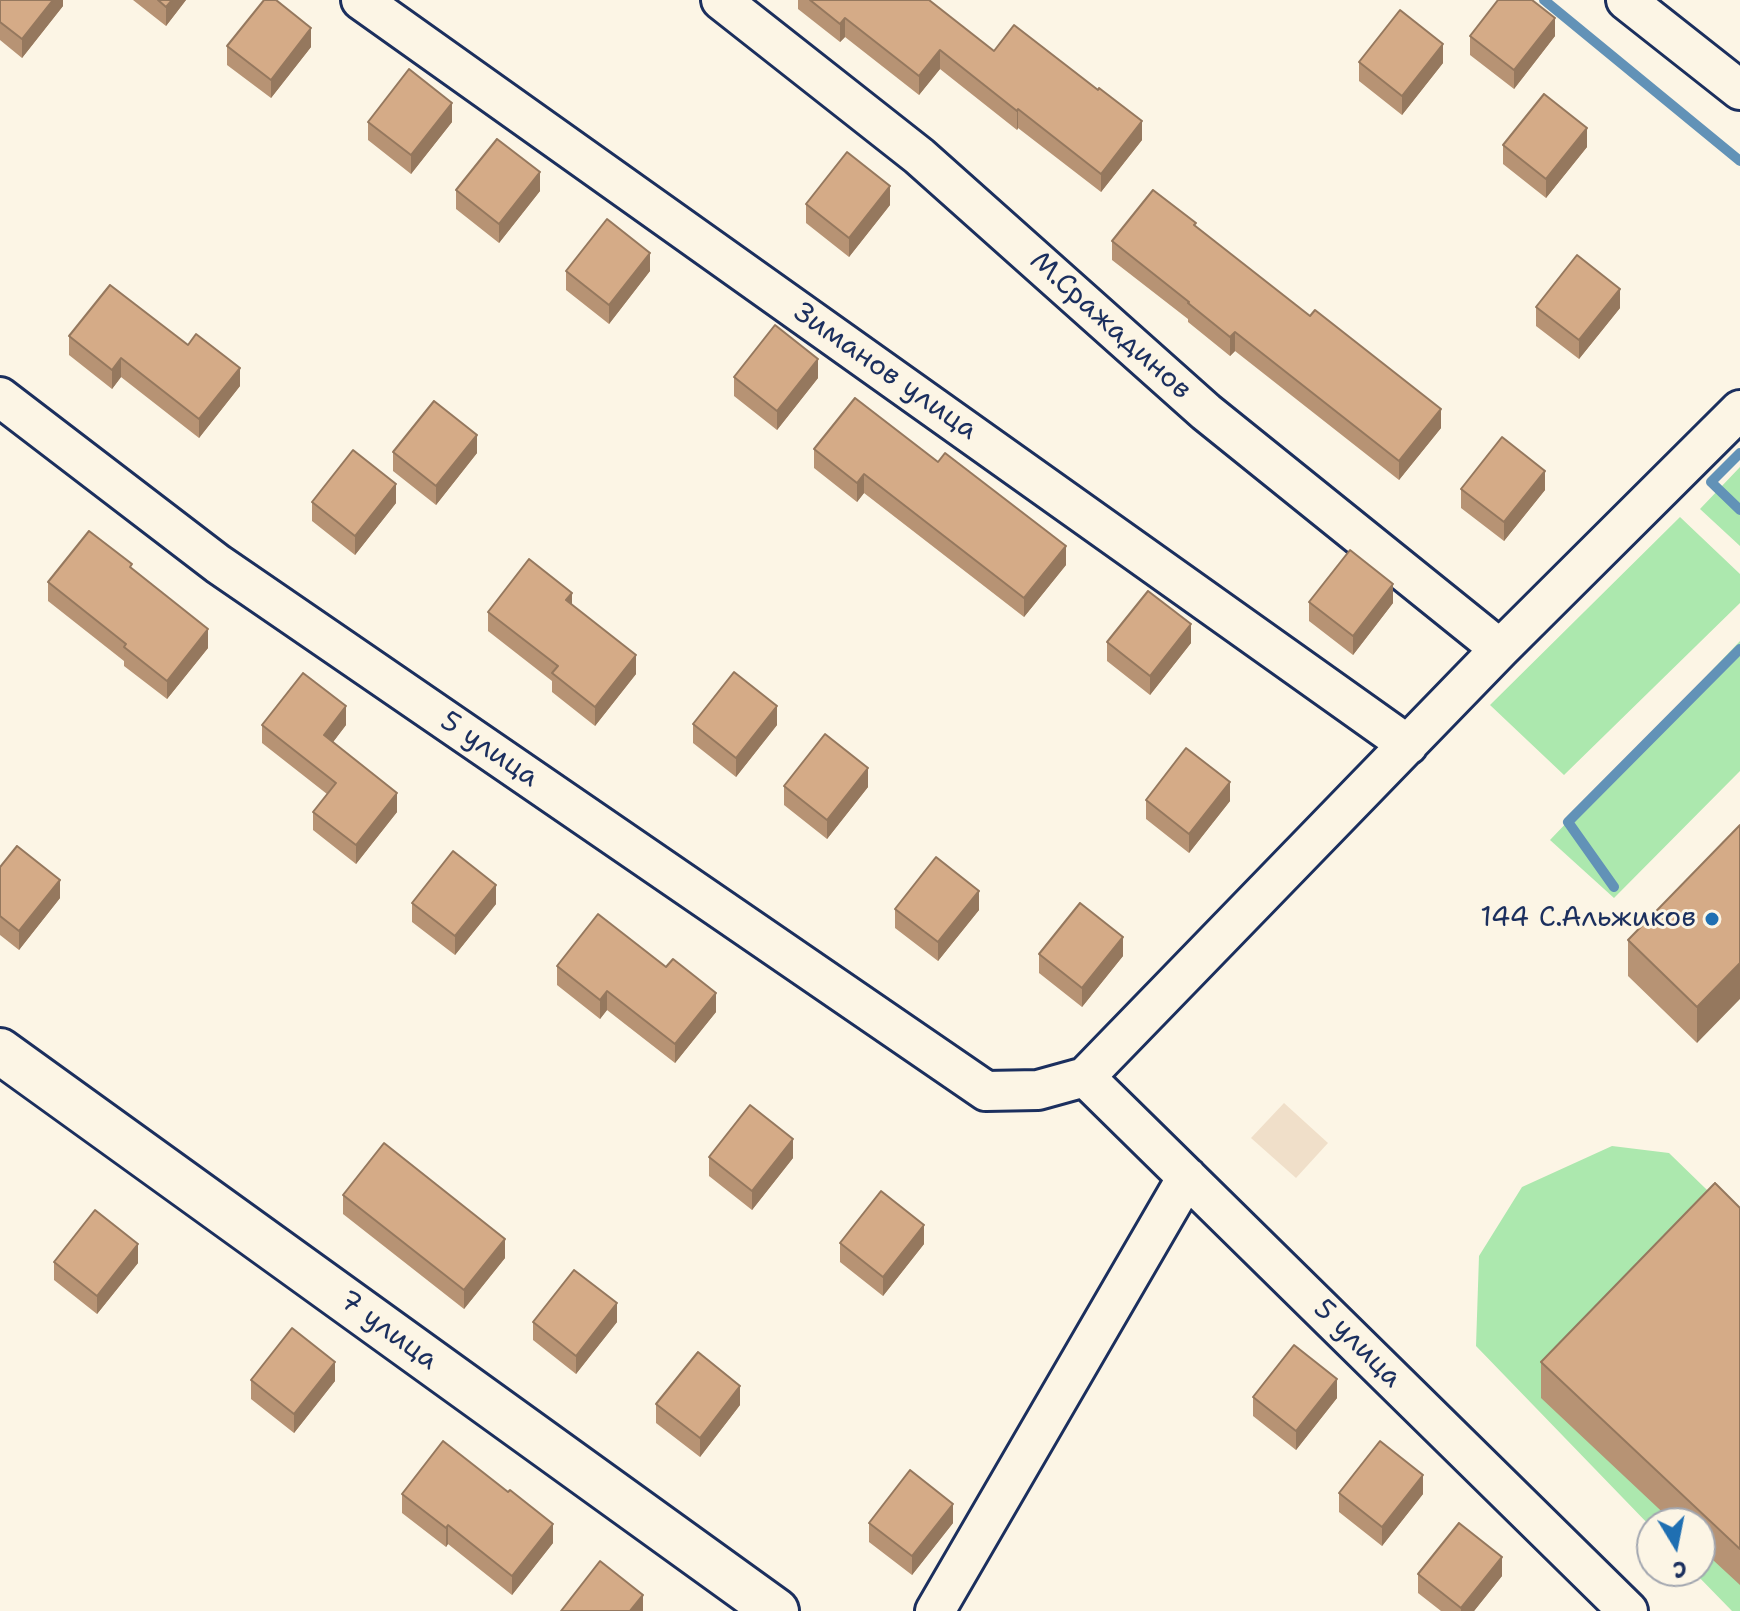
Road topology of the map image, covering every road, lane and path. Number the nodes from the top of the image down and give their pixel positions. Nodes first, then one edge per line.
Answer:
1 (361, 0) edge
2 (721, 0) edge
3 (1626, 0) edge
4 (1740, 90) edge
5 (0, 397) edge
6 (1740, 410) edge
7 (1500, 649) junction
8 (1408, 745) junction
9 (0, 1051) edge
10 (1085, 1077) junction
11 (1187, 1177) junction
12 (776, 1611) edge
13 (935, 1611) edge
14 (1628, 1611) edge

1 - 8 street, Зиманов улица
2 - 7 street, М.Сражадинов
3 - 4 street
5 - 10 street, 5 улица
6 - 7 street
7 - 8 street
8 - 10 street
9 - 12 street, 7 улица
10 - 11 street, 5 улица
11 - 13 street
11 - 14 street, 5 улица

